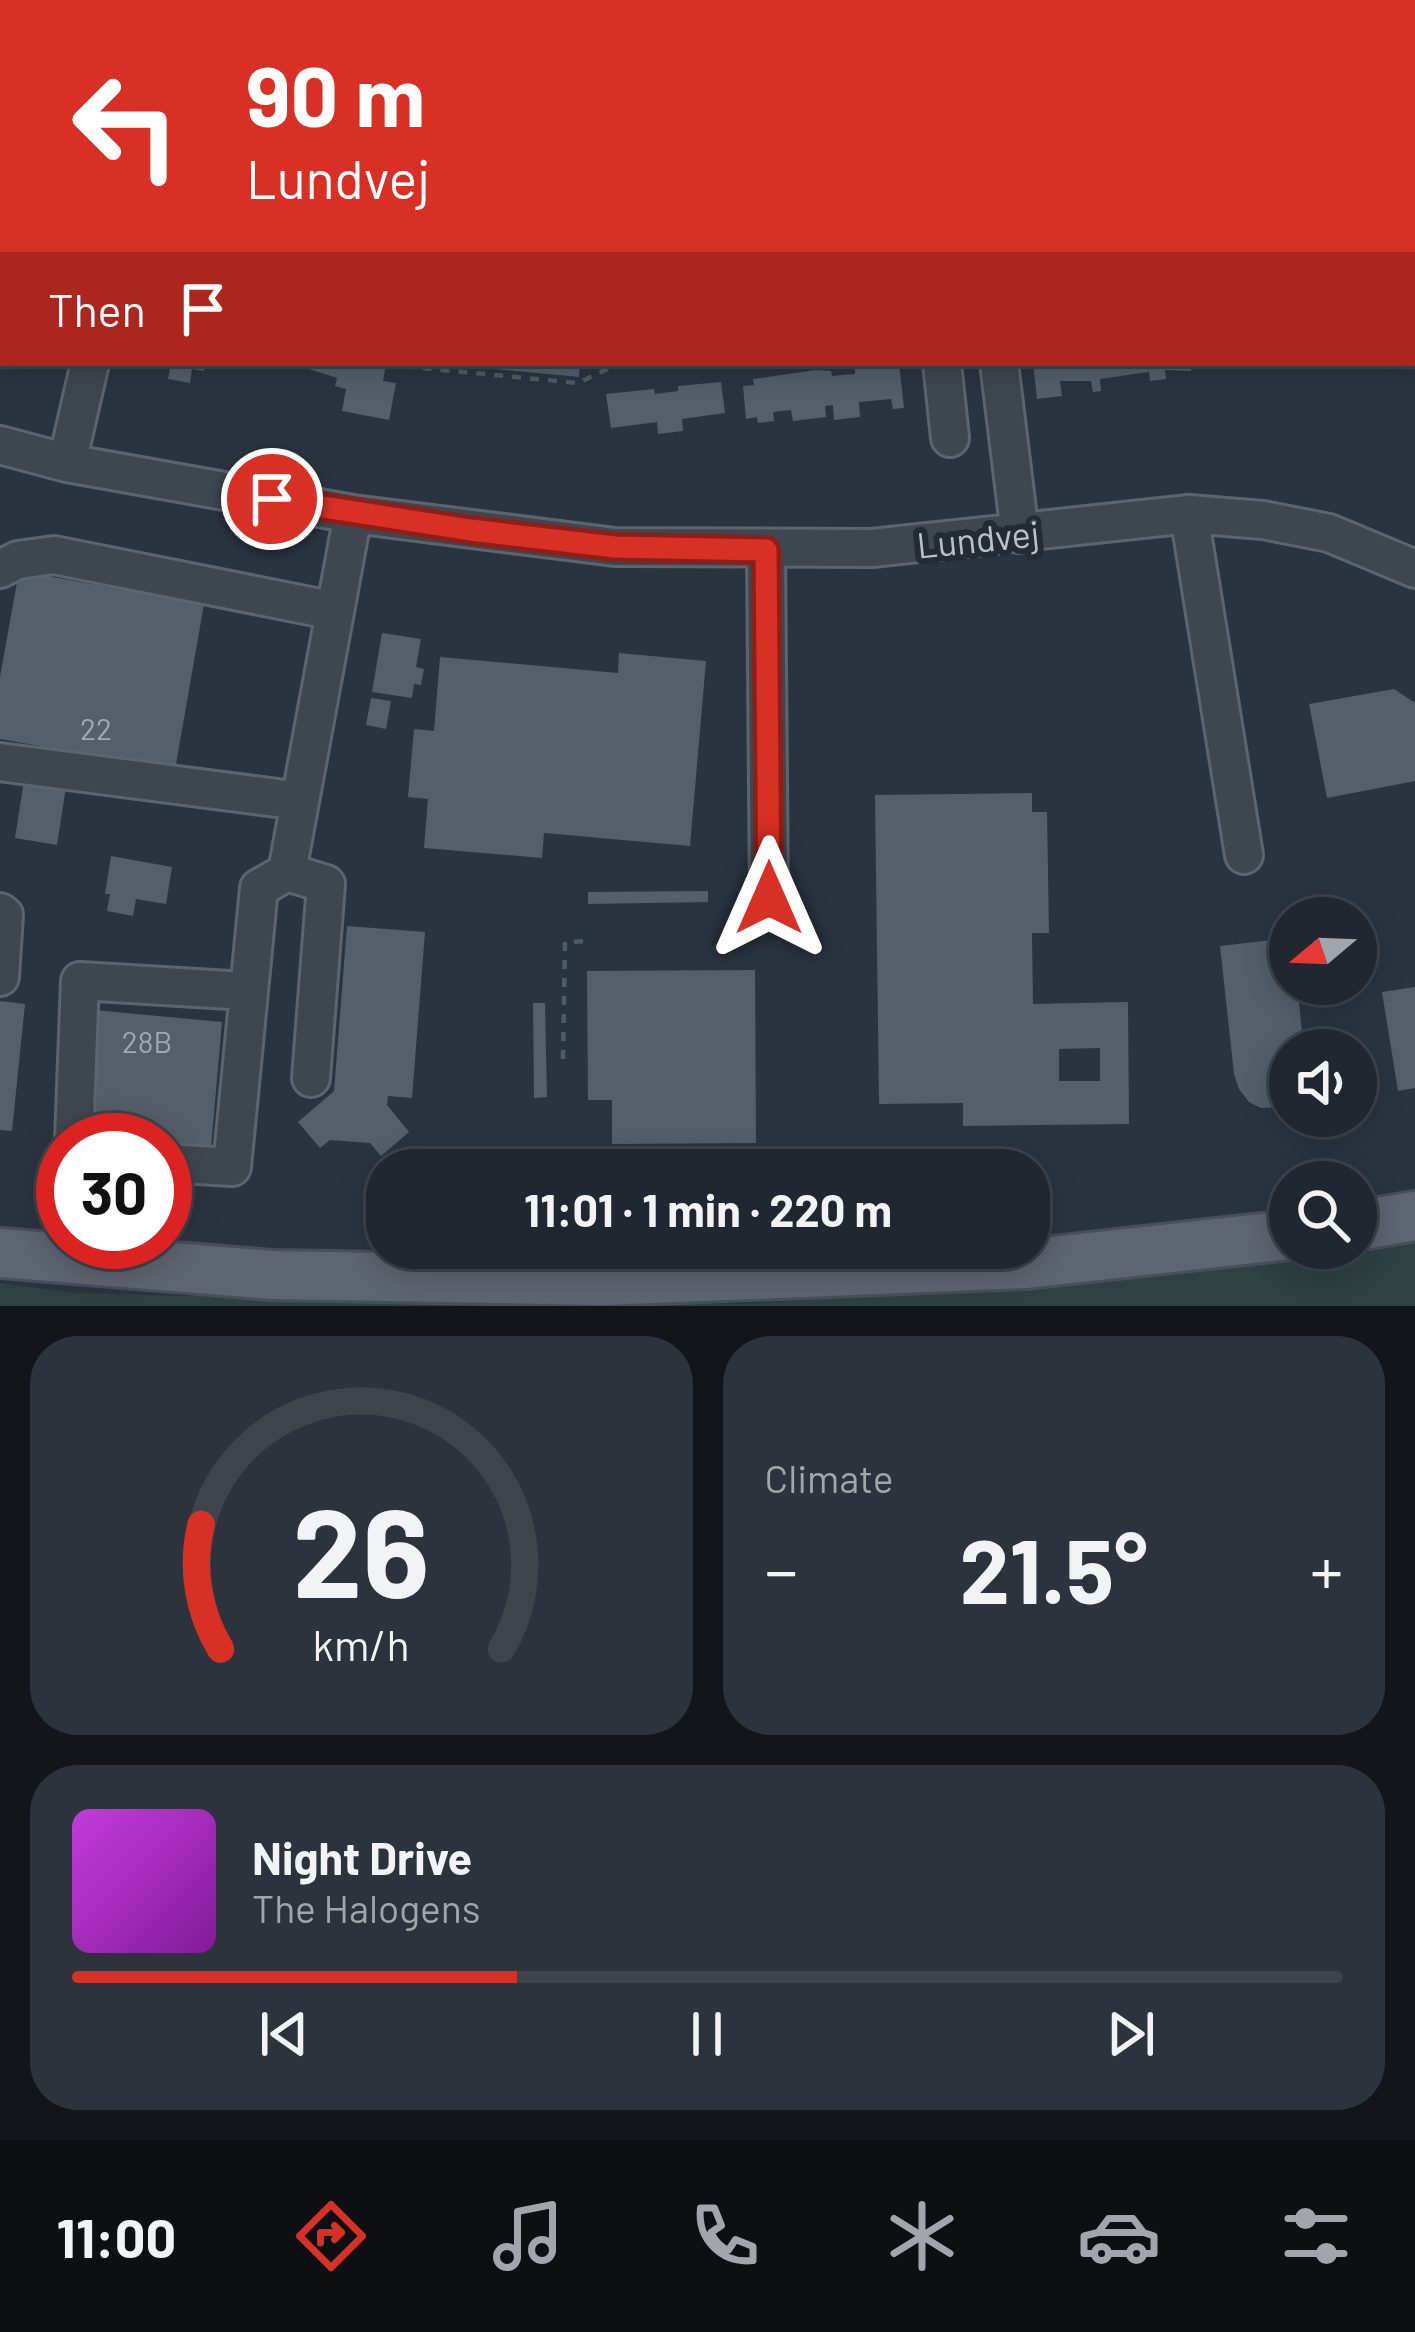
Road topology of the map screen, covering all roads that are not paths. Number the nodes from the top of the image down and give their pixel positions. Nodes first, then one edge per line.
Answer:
1 (89, 366) edge
2 (942, 366) edge
3 (1001, 381) edge
4 (0, 445) edge
5 (67, 463) junction
6 (353, 514) junction
7 (1189, 514) junction
8 (1020, 534) junction
9 (766, 550) junction
10 (1412, 563) edge
11 (0, 569) edge
12 (335, 611) junction
13 (0, 762) edge
14 (300, 801) junction
15 (1244, 855) dead end
16 (287, 872) junction
17 (769, 898) dead end
18 (0, 911) edge
19 (0, 977) edge
20 (246, 991) junction
21 (311, 1078) dead end
22 (75, 1113) edge
23 (192, 1165) edge
24 (1415, 1216) edge
25 (1377, 1222) edge
26 (1269, 1237) edge
27 (0, 1253) edge

1 - 5 street
2 - 3 street
3 - 8 street
4 - 5 street, Lundvej
5 - 6 street, Lundvej
6 - 9 street, Lundvej
6 - 12 street
7 - 8 street, Lundvej
7 - 10 street, Lundvej
7 - 15 street
8 - 9 street, Lundvej
9 - 17 street
11 - 12 street
12 - 14 street
13 - 14 street
14 - 16 street
16 - 20 street
16 - 21 street
18 - 19 street
20 - 22 street
20 - 23 street
24 - 25 main road
26 - 27 main road

